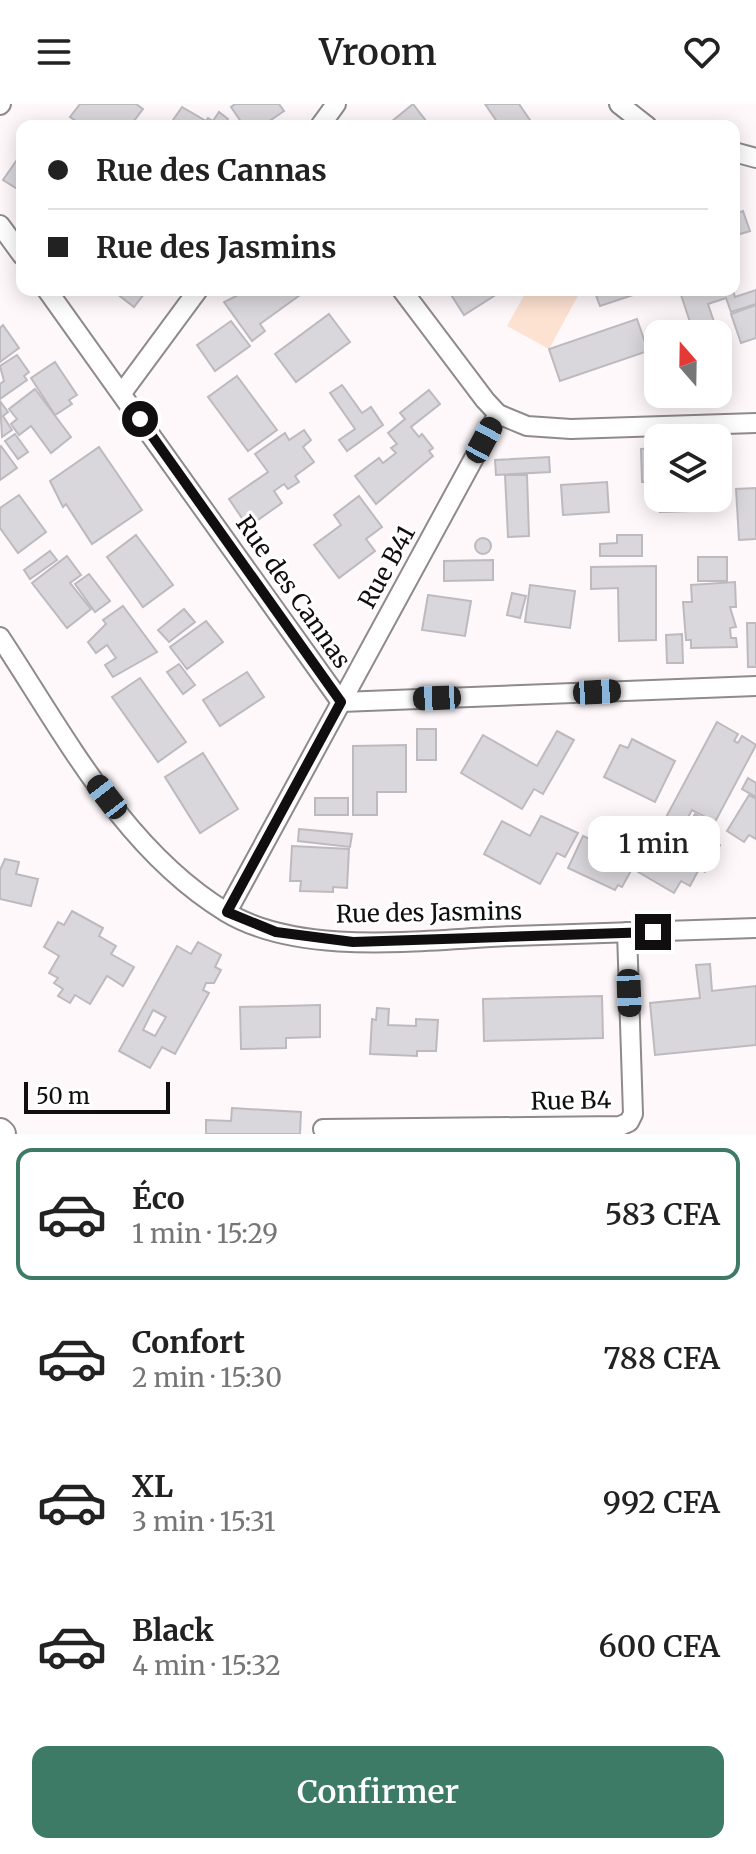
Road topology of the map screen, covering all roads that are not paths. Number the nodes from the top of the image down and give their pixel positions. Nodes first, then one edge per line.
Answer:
1 (619, 104) edge
2 (639, 120) edge
3 (0, 225) edge
4 (16, 247) edge
5 (51, 296) edge
6 (194, 296) edge
7 (407, 296) edge
8 (122, 393) junction
9 (498, 414) junction
10 (756, 423) edge
11 (0, 637) edge
12 (756, 686) edge
13 (341, 702) junction
14 (227, 912) junction
15 (756, 928) edge
16 (627, 932) junction
17 (323, 1129) dead end

1 - 2 street
3 - 4 street
5 - 8 street, Rue des Cannas
6 - 8 street
7 - 9 street
8 - 13 street, Rue des Cannas
9 - 10 street
9 - 13 street, Rue B41
11 - 14 street, Rue des Jasmins
12 - 13 street, Rue des Cannas
13 - 14 street, Rue B41
14 - 16 street, Rue des Jasmins
15 - 16 street, Rue des Jasmins
16 - 17 street, Rue B4

